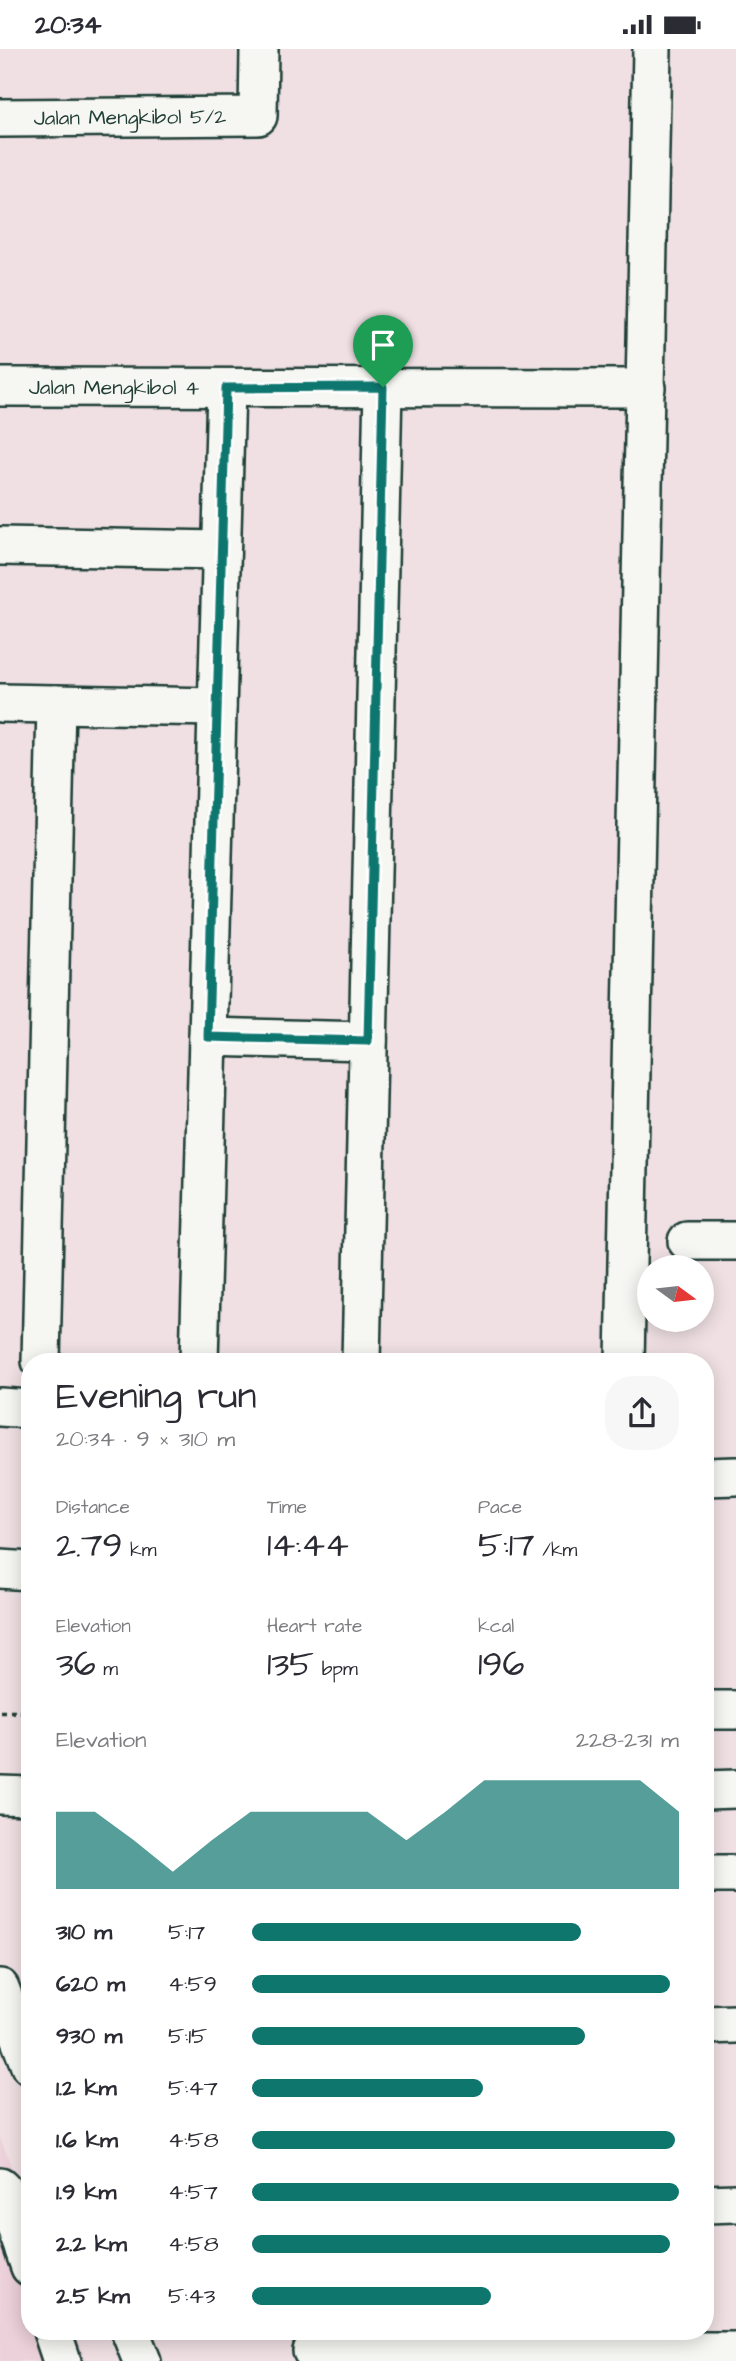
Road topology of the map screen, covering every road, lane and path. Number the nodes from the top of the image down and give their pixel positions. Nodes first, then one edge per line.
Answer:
1 (258, 49) edge
2 (652, 49) edge
3 (0, 118) edge
4 (0, 387) edge
5 (383, 387) junction
6 (226, 388) junction
7 (646, 388) junction
8 (0, 545) edge
9 (221, 550) junction
10 (0, 703) edge
11 (56, 704) junction
12 (217, 707) junction
13 (208, 1037) junction
14 (368, 1041) junction
15 (687, 1241) dead end
16 (736, 1241) edge
17 (41, 1353) edge
18 (199, 1353) edge
19 (361, 1353) edge
20 (625, 1353) edge
21 (0, 1407) edge
22 (21, 1408) edge
23 (736, 1476) edge
24 (714, 1477) edge
25 (0, 1570) edge
26 (21, 1570) edge
27 (714, 1710) edge
28 (736, 1710) edge
29 (0, 1712) edge
30 (21, 1713) edge
31 (736, 1789) edge
32 (714, 1790) edge
33 (0, 1795) edge
34 (21, 1796) edge
35 (714, 1874) edge
36 (736, 1874) edge
37 (0, 1988) edge
38 (736, 2024) edge
39 (714, 2025) edge
40 (21, 2043) edge
41 (0, 2187) edge
42 (736, 2203) edge
43 (714, 2204) edge
44 (21, 2241) edge
45 (55, 2340) edge
46 (134, 2340) edge
47 (311, 2347) edge
48 (736, 2351) edge
49 (62, 2361) edge
50 (142, 2361) edge

1 - 3 street, Jalan Mengkibol 5/2
2 - 7 street
4 - 6 street, Jalan Mengkibol 4
5 - 6 street, Jalan Mengkibol 4
5 - 7 street, Jalan Mengkibol 4
5 - 14 street
6 - 9 street
7 - 20 street
8 - 9 street
9 - 12 street
10 - 11 street
11 - 12 street
11 - 17 street
12 - 13 street
13 - 14 street
13 - 18 street
14 - 19 street
15 - 16 street
21 - 22 street
23 - 24 street
25 - 26 street
27 - 28 street
29 - 30 path
31 - 32 street
33 - 34 street
35 - 36 street
37 - 40 street
38 - 39 street
41 - 44 street
42 - 43 street
45 - 49 street
46 - 50 street
47 - 48 street

